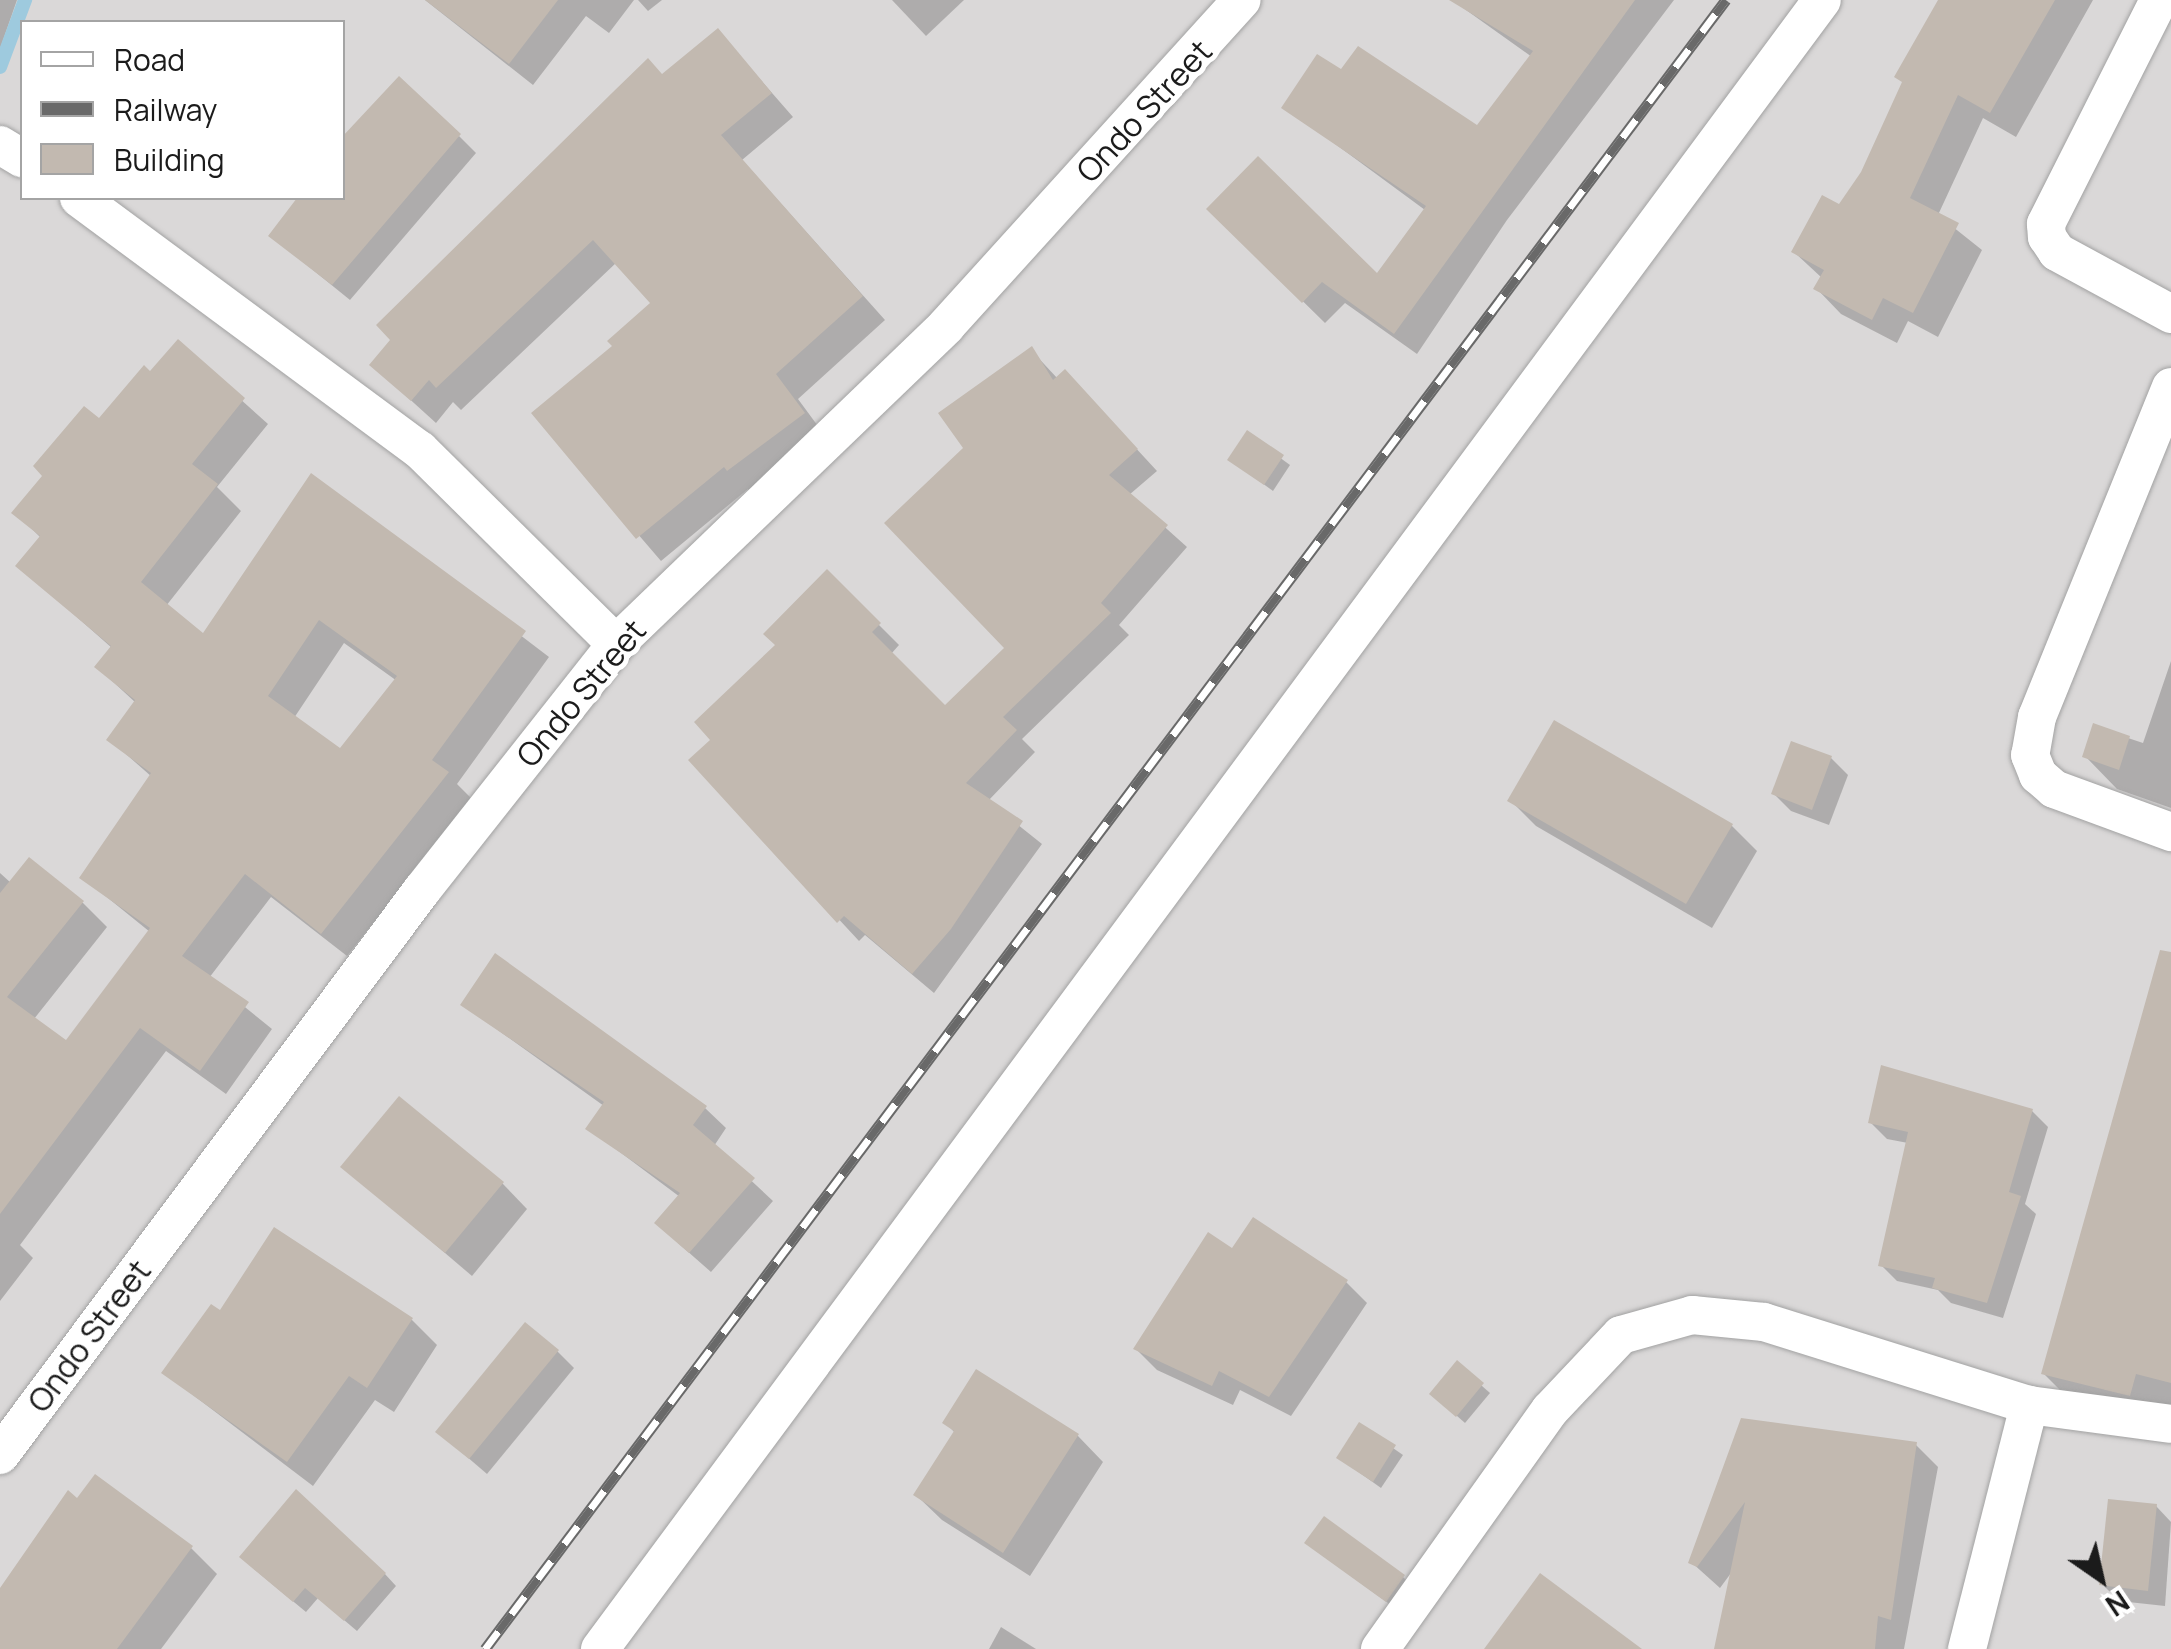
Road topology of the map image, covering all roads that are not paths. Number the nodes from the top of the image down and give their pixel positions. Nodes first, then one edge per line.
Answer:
1 (1822, 0) edge
2 (2159, 0) edge
3 (1222, 8) edge
4 (82, 200) edge
5 (2171, 314) edge
6 (2171, 387) edge
7 (616, 644) junction
8 (2171, 832) edge
9 (2028, 1405) junction
10 (2171, 1424) edge
11 (0, 1456) edge
12 (600, 1649) edge
13 (1380, 1649) edge
14 (1968, 1649) edge

1 - 12 street
2 - 5 street
3 - 7 street, Ondo Street
4 - 7 street
6 - 8 street
7 - 11 street, Ondo Street
9 - 10 street
9 - 13 street
9 - 14 street

